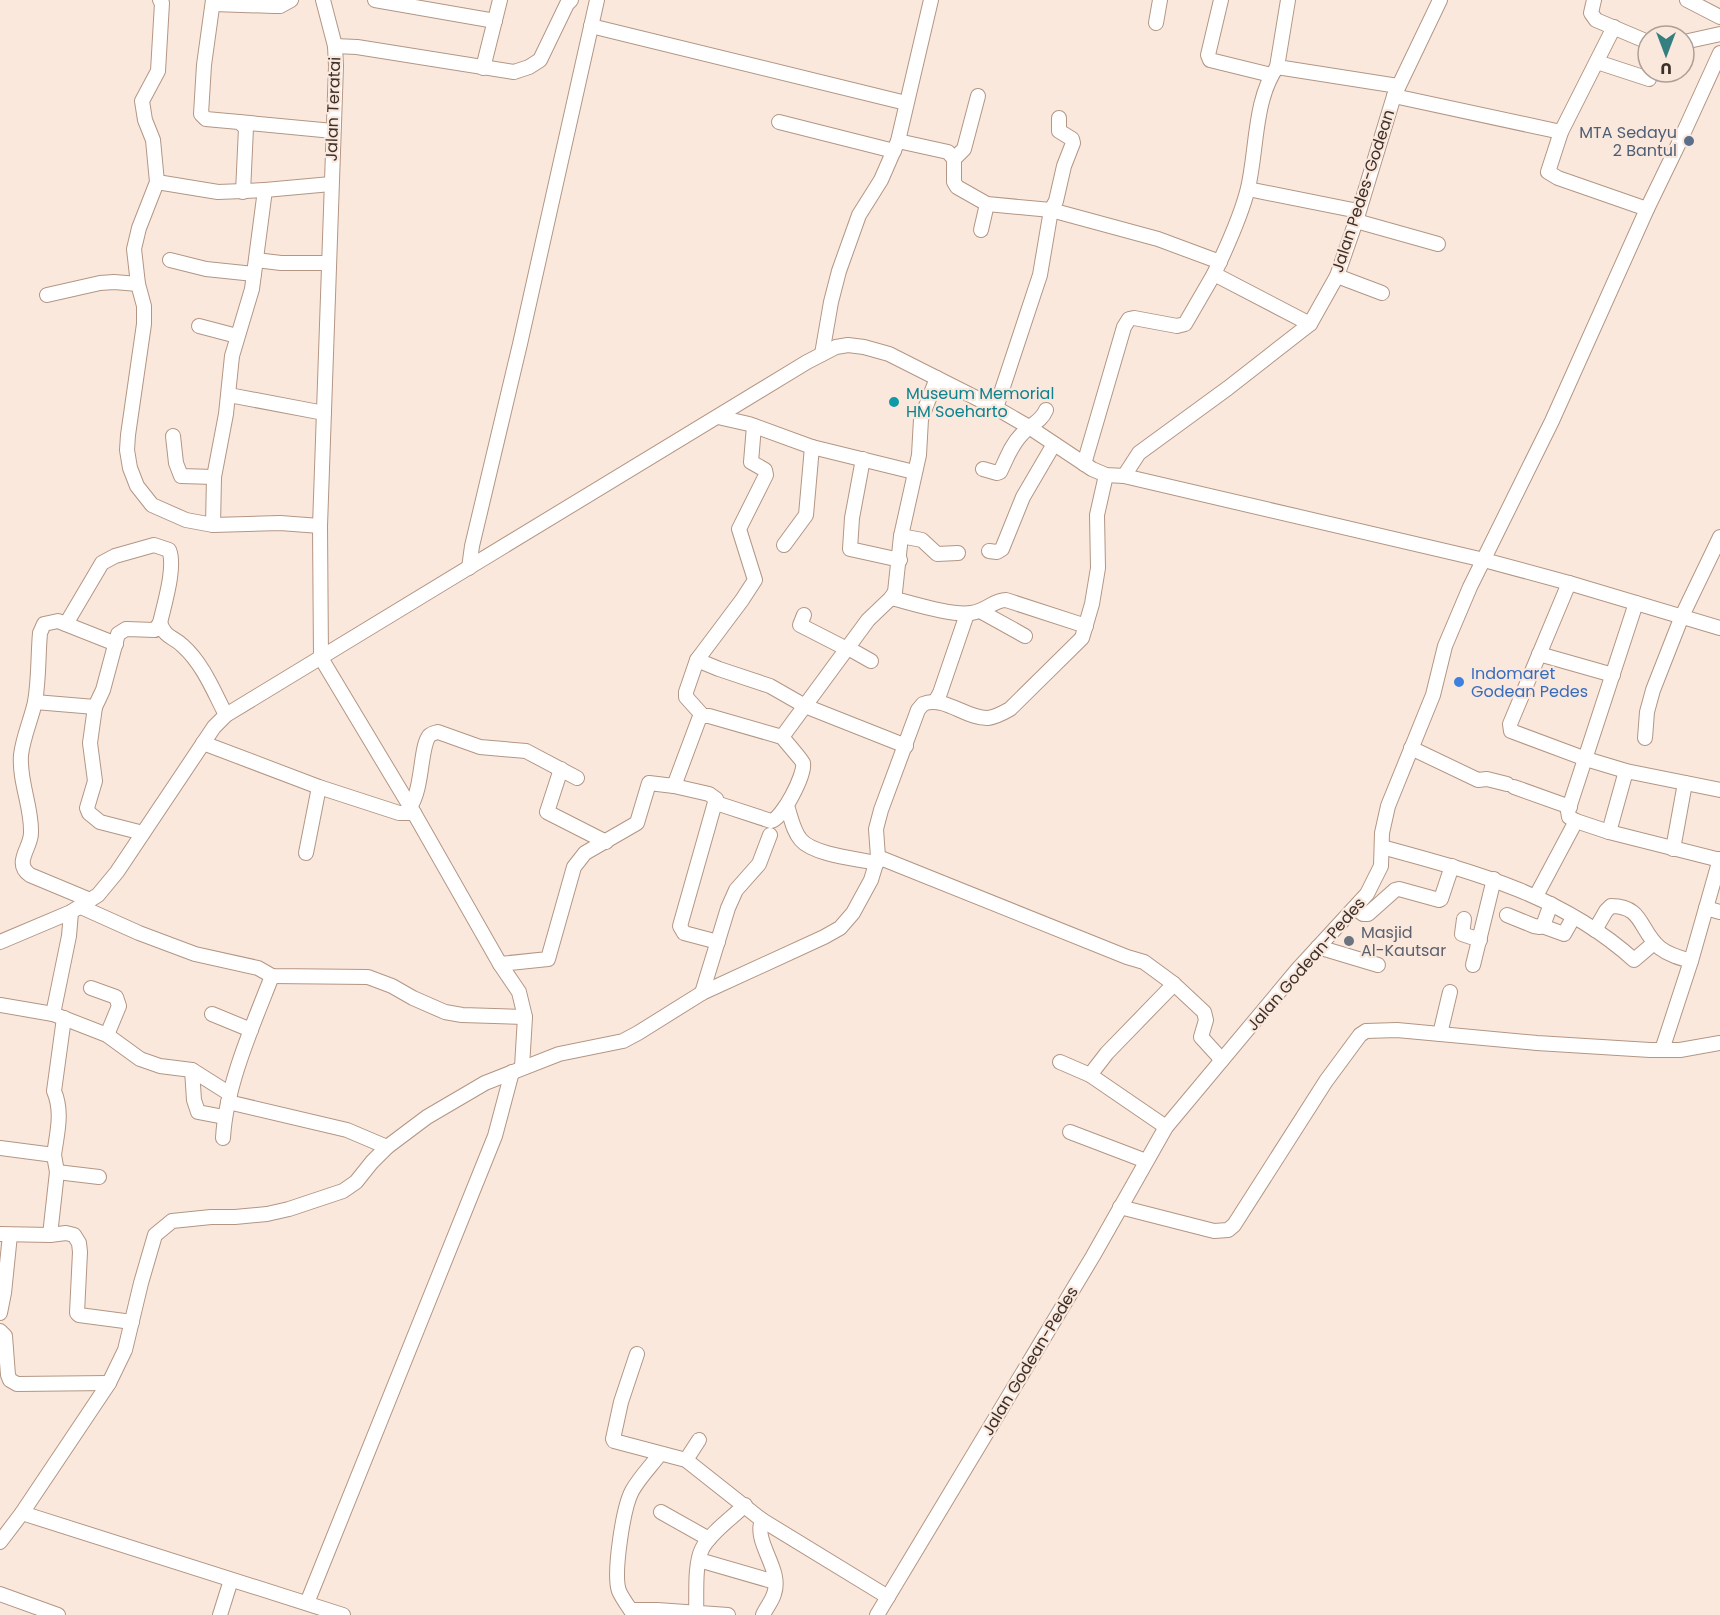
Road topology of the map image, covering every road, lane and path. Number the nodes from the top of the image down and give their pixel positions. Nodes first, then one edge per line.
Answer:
1 (160, 0) edge
2 (291, 0) edge
3 (323, 0) edge
4 (375, 0) edge
5 (500, 0) edge
6 (571, 0) edge
7 (597, 0) edge
8 (931, 0) edge
9 (1160, 0) edge
10 (1221, 0) edge
11 (1288, 0) edge
12 (1440, 0) edge
13 (1594, 0) edge
14 (1687, 0) edge
15 (213, 2) edge
16 (423, 4) edge
17 (1720, 16) edge
18 (495, 21) junction
19 (1156, 23) dead end
20 (591, 26) junction
21 (1614, 27) junction
22 (1720, 34) edge
23 (1636, 37) edge
24 (1696, 39) edge
25 (335, 46) junction
26 (1720, 53) edge
27 (1597, 62) junction
28 (483, 68) junction
29 (1274, 71) junction
30 (1636, 75) edge
31 (1396, 91) junction
32 (978, 96) dead end
33 (906, 103) junction
34 (1059, 118) dead end
35 (239, 122) junction
36 (779, 122) dead end
37 (333, 131) junction
38 (1561, 132) junction
39 (896, 146) junction
40 (954, 159) junction
41 (157, 182) junction
42 (331, 184) junction
43 (1248, 189) junction
44 (265, 190) junction
45 (243, 192) junction
46 (987, 204) junction
47 (1647, 209) junction
48 (1051, 210) junction
49 (1357, 216) junction
50 (981, 230) dead end
51 (1434, 243) dead end
52 (170, 260) dead end
53 (256, 260) junction
54 (329, 263) junction
55 (1217, 268) junction
56 (254, 274) junction
57 (1337, 276) junction
58 (138, 284) junction
59 (1382, 293) dead end
60 (47, 294) dead end
61 (1310, 324) junction
62 (200, 326) dead end
63 (237, 336) junction
64 (822, 354) junction
65 (937, 378) junction
66 (229, 395) junction
67 (996, 408) junction
68 (1046, 410) dead end
69 (324, 413) junction
70 (718, 417) junction
71 (754, 426) junction
72 (1029, 427) junction
73 (173, 436) dead end
74 (1054, 444) junction
75 (812, 447) junction
76 (863, 459) junction
77 (1084, 464) junction
78 (983, 469) dead end
79 (914, 472) junction
80 (1106, 475) junction
81 (1124, 476) junction
82 (214, 477) junction
83 (213, 525) junction
84 (320, 526) junction
85 (901, 536) junction
86 (1720, 537) edge
87 (784, 545) dead end
88 (989, 551) dead end
89 (958, 553) dead end
90 (900, 560) junction
91 (1484, 560) junction
92 (469, 568) junction
93 (1569, 583) junction
94 (891, 598) junction
95 (1636, 603) junction
96 (973, 613) junction
97 (804, 615) dead end
98 (1682, 616) junction
99 (160, 623) junction
100 (66, 624) junction
101 (1086, 626) junction
102 (1720, 628) edge
103 (1025, 636) dead end
104 (116, 644) junction
105 (848, 649) junction
106 (1539, 654) junction
107 (321, 658) junction
108 (697, 660) junction
109 (871, 661) dead end
110 (1613, 675) junction
111 (35, 702) junction
112 (935, 702) junction
113 (804, 706) junction
114 (95, 707) junction
115 (226, 715) junction
116 (703, 716) junction
117 (782, 737) junction
118 (1645, 738) dead end
119 (204, 743) junction
120 (906, 746) junction
121 (1411, 748) junction
122 (1586, 759) junction
123 (561, 769) junction
124 (1626, 771) junction
125 (577, 778) dead end
126 (1685, 783) junction
127 (674, 786) junction
128 (319, 787) junction
129 (1720, 790) edge
130 (716, 803) junction
131 (787, 806) junction
132 (1570, 807) junction
133 (412, 810) junction
134 (1576, 821) junction
135 (1609, 832) junction
136 (143, 833) junction
137 (770, 835) dead end
138 (606, 842) junction
139 (1382, 847) junction
140 (1673, 849) junction
141 (306, 853) dead end
142 (1720, 859) edge
143 (878, 860) junction
144 (1452, 866) junction
145 (1494, 879) junction
146 (1536, 896) junction
147 (1551, 904) junction
148 (81, 906) junction
149 (1355, 908) junction
150 (1706, 908) junction
151 (1720, 912) edge
152 (1507, 915) dead end
153 (1574, 918) junction
154 (1464, 919) dead end
155 (1542, 926) junction
156 (1596, 930) junction
157 (1480, 940) junction
158 (0, 942) edge
159 (718, 942) junction
160 (1654, 943) junction
161 (1318, 946) junction
162 (1691, 961) junction
163 (500, 964) junction
164 (1378, 965) dead end
165 (1473, 965) dead end
166 (272, 975) junction
167 (1174, 984) junction
168 (91, 988) dead end
169 (1450, 992) dead end
170 (702, 993) junction
171 (0, 1005) edge
172 (212, 1014) dead end
173 (59, 1016) junction
174 (525, 1017) junction
175 (251, 1030) junction
176 (1440, 1034) junction
177 (107, 1035) junction
178 (1720, 1043) edge
179 (1662, 1050) junction
180 (1222, 1060) junction
181 (1060, 1062) dead end
182 (192, 1070) junction
183 (517, 1070) junction
184 (1090, 1075) junction
185 (229, 1098) junction
186 (224, 1117) junction
187 (1166, 1127) junction
188 (1070, 1132) dead end
189 (223, 1138) dead end
190 (0, 1148) edge
191 (387, 1148) junction
192 (54, 1155) junction
193 (1146, 1161) junction
194 (57, 1172) junction
195 (99, 1177) dead end
196 (1120, 1208) junction
197 (5, 1235) edge
198 (50, 1235) junction
199 (0, 1313) edge
200 (132, 1322) junction
201 (0, 1331) edge
202 (637, 1354) dead end
203 (109, 1383) junction
204 (699, 1440) dead end
205 (660, 1454) junction
206 (686, 1460) junction
207 (745, 1505) junction
208 (662, 1512) dead end
209 (22, 1513) junction
210 (762, 1520) junction
211 (709, 1539) junction
212 (0, 1542) edge
213 (699, 1560) junction
214 (231, 1580) junction
215 (775, 1582) junction
216 (0, 1594) edge
217 (888, 1597) junction
218 (307, 1603) junction
219 (632, 1613) edge
220 (696, 1614) edge
221 (55, 1615) edge
222 (220, 1615) edge
223 (343, 1615) edge
224 (728, 1615) edge
225 (763, 1615) edge
226 (877, 1615) edge

1 - 41 street
2 - 15 street
3 - 25 street, Jalan Teratai
4 - 16 street
5 - 18 street
6 - 28 street
7 - 20 street
8 - 33 street
9 - 19 street
10 - 29 street
11 - 29 street
12 - 31 street, Jalan Pedes-Godean
13 - 21 street
14 - 17 street
15 - 35 street
16 - 18 street
18 - 28 street
20 - 33 street
20 - 92 street
21 - 23 street
21 - 27 street
22 - 24 street
25 - 28 street
25 - 37 street, Jalan Teratai
26 - 47 street, Jalan Godean-Pedes
27 - 30 street
27 - 38 street
29 - 31 street
29 - 43 street
31 - 38 street
31 - 49 street, Jalan Pedes-Godean
32 - 40 street
33 - 39 street
34 - 48 street
35 - 37 street
35 - 45 street
36 - 39 street
37 - 42 street, Jalan Teratai
38 - 47 street
39 - 40 street
39 - 64 street
40 - 46 street
41 - 45 street
41 - 58 street
42 - 44 street
42 - 54 street, Jalan Teratai
43 - 49 street
43 - 55 street
44 - 45 street
44 - 53 street
46 - 48 street
46 - 50 street
47 - 91 street, Jalan Godean-Pedes
48 - 55 street
48 - 67 street
49 - 51 street
49 - 57 street, Jalan Pedes-Godean
52 - 56 street
53 - 54 street
53 - 56 street
54 - 69 street, Jalan Teratai
55 - 61 street
55 - 77 street
56 - 63 street
57 - 59 street
57 - 61 street, Jalan Pedes-Godean
58 - 60 street
58 - 83 street
61 - 81 street, Jalan Pedes-Godean
62 - 63 street
63 - 66 street
64 - 65 street
64 - 70 street
65 - 67 street
65 - 79 street
66 - 69 street
66 - 82 street
67 - 72 street
68 - 72 street
69 - 84 street, Jalan Teratai
70 - 71 street
70 - 92 street
71 - 75 street
71 - 108 street
72 - 74 street
72 - 78 street
73 - 82 street
74 - 77 street
74 - 88 street
75 - 76 street
75 - 87 street
76 - 79 street
76 - 90 street
77 - 80 street
79 - 85 street
80 - 81 street
80 - 101 street
81 - 91 street
82 - 83 street
83 - 84 street
84 - 107 street, Jalan Teratai
85 - 89 street
85 - 90 street
86 - 98 street
90 - 94 street
91 - 93 street
91 - 121 street, Jalan Godean-Pedes
92 - 107 street
93 - 95 street
93 - 106 street
94 - 96 street
94 - 105 street
95 - 98 street
95 - 110 street
96 - 101 street
96 - 103 street
96 - 112 street
97 - 105 street
98 - 102 street
98 - 118 street
99 - 100 street
99 - 104 street
99 - 115 street
100 - 104 street
100 - 111 street
101 - 112 street
104 - 114 street
105 - 109 street
105 - 113 street
106 - 110 street
106 - 122 street
107 - 115 street
107 - 133 street
108 - 113 street
108 - 116 street
110 - 122 street
111 - 114 street
111 - 148 street
112 - 120 street
113 - 117 street
113 - 120 street
114 - 136 street
115 - 119 street
116 - 117 street
116 - 127 street
117 - 131 street
119 - 128 street
119 - 136 street
120 - 143 street
121 - 132 street
121 - 139 street, Jalan Godean-Pedes
122 - 124 street
122 - 132 street
123 - 125 street
123 - 133 street
123 - 138 street
124 - 126 street
124 - 135 street
126 - 129 street
126 - 140 street
127 - 130 street
127 - 138 street
128 - 133 street
128 - 141 street
130 - 131 street
130 - 159 street
131 - 143 street
132 - 134 street
133 - 163 street
134 - 135 street
134 - 146 street
135 - 140 street
136 - 148 street
137 - 159 street
138 - 163 street
139 - 144 street
139 - 149 street, Jalan Godean-Pedes
140 - 142 street
142 - 150 street
143 - 167 street
143 - 170 street
144 - 145 street
144 - 149 street
145 - 146 street
145 - 157 street
146 - 147 street
147 - 153 street
147 - 155 street
148 - 158 street
148 - 166 street
148 - 173 street
149 - 161 street, Jalan Godean-Pedes
150 - 151 street
150 - 162 street
152 - 155 street
153 - 155 street
153 - 156 street
154 - 157 street
156 - 160 street
156 - 160 street
157 - 165 street
159 - 170 street
160 - 162 street
161 - 164 street
161 - 180 street, Jalan Godean-Pedes
162 - 179 street
163 - 174 street
166 - 174 street
166 - 175 street
167 - 180 street
167 - 184 street
168 - 177 street
169 - 176 street
170 - 183 street
171 - 173 street
172 - 175 street
173 - 177 street
173 - 192 street
174 - 183 street
175 - 185 street
176 - 179 street
176 - 196 street
177 - 182 street
178 - 179 street
180 - 187 street, Jalan Godean-Pedes
181 - 184 street
182 - 185 street
182 - 186 street
183 - 191 street
183 - 218 street
184 - 187 street
185 - 186 street
185 - 191 street
186 - 189 street
187 - 193 street, Jalan Godean-Pedes
188 - 193 street
190 - 192 street
191 - 200 street
192 - 194 street
193 - 196 street, Jalan Godean-Pedes
194 - 195 street
194 - 198 street
196 - 217 street, Jalan Godean-Pedes
197 - 198 street
197 - 199 street
198 - 200 street
200 - 203 street
201 - 203 street
202 - 205 street
203 - 209 street
204 - 206 street
205 - 206 street
205 - 219 street
206 - 207 street
207 - 210 street
207 - 211 street
208 - 211 street
209 - 212 street
209 - 214 street
210 - 215 street
210 - 217 street
211 - 213 street
213 - 215 street
213 - 220 street
214 - 218 street
214 - 222 street
215 - 225 street
216 - 221 street
217 - 226 street, Jalan Godean-Pedes
218 - 223 street
219 - 220 street
220 - 224 street

